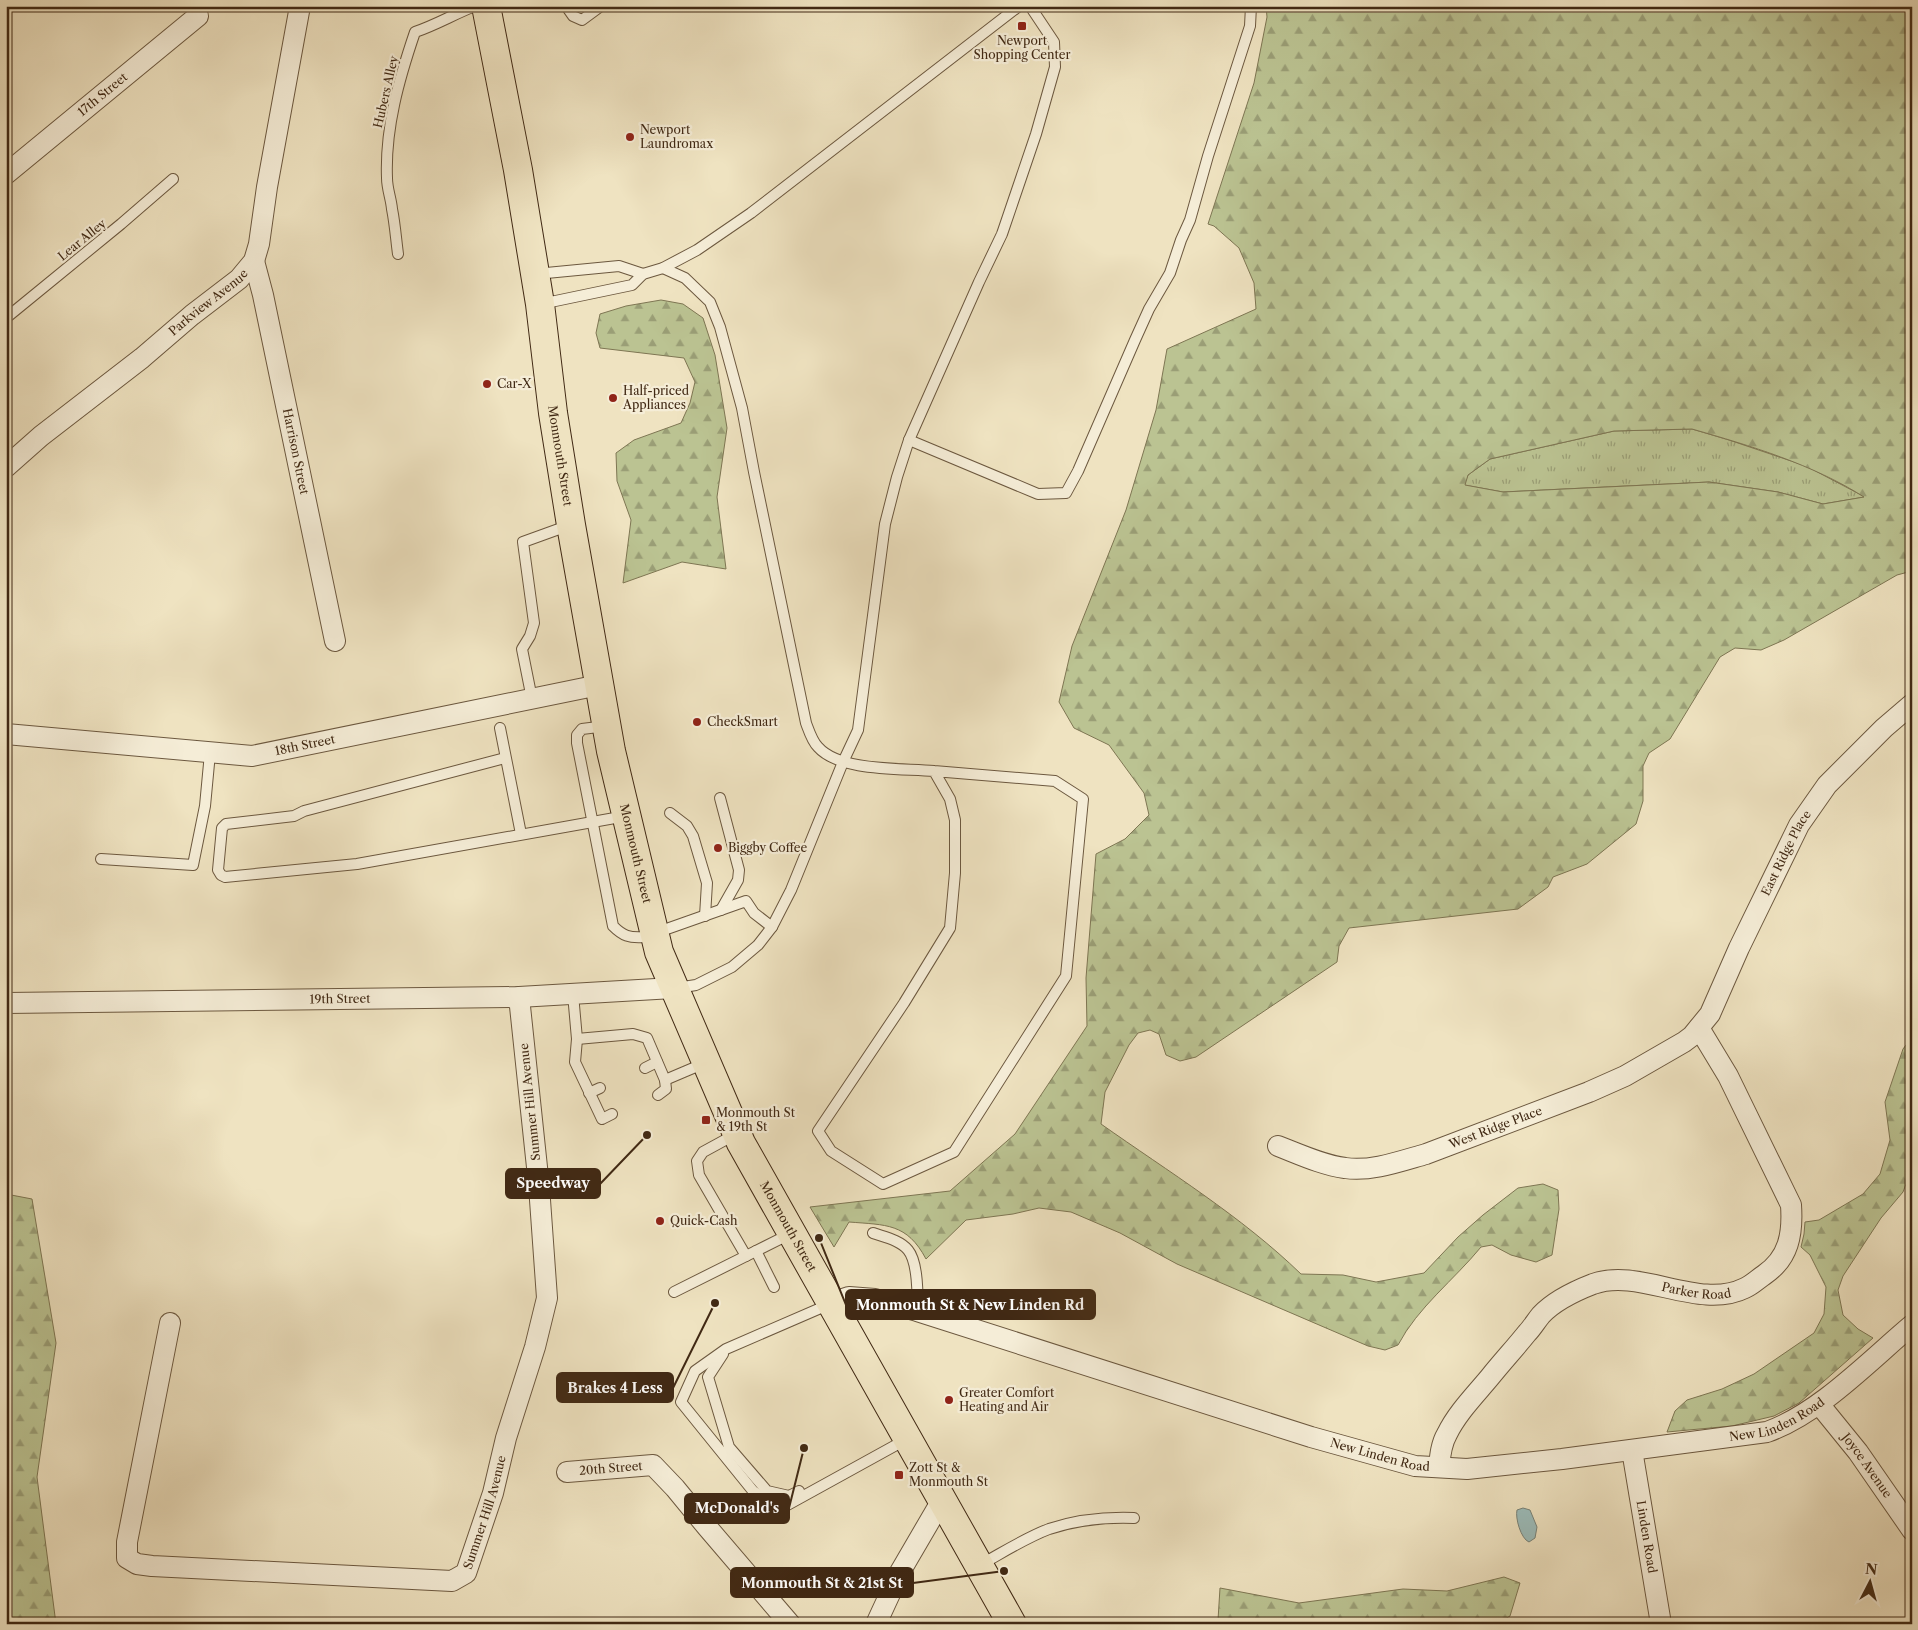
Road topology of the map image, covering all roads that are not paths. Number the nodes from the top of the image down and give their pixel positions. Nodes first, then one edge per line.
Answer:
1 (300, 6) edge
2 (475, 6) edge
3 (486, 6) edge
4 (566, 6) edge
5 (601, 6) edge
6 (1019, 6) edge
7 (1030, 6) edge
8 (1251, 6) edge
9 (198, 16) dead end
10 (6, 174) edge
11 (173, 179) dead end
12 (521, 198) junction
13 (398, 254) dead end
14 (254, 261) junction
15 (663, 268) junction
16 (535, 274) junction
17 (644, 274) junction
18 (540, 304) junction
19 (6, 318) edge
20 (553, 412) junction
21 (909, 440) junction
22 (6, 467) edge
23 (571, 525) junction
24 (336, 642) dead end
25 (599, 685) junction
26 (532, 699) junction
27 (1912, 704) edge
28 (606, 726) junction
29 (500, 728) dead end
30 (6, 734) edge
31 (210, 753) junction
32 (506, 758) junction
33 (844, 762) junction
34 (934, 771) junction
35 (720, 798) dead end
36 (670, 813) dead end
37 (626, 816) junction
38 (593, 822) junction
39 (521, 834) junction
40 (101, 859) dead end
41 (721, 910) junction
42 (705, 916) junction
43 (772, 927) junction
44 (653, 933) junction
45 (674, 988) junction
46 (573, 994) junction
47 (519, 997) junction
48 (6, 1003) edge
49 (1699, 1028) junction
50 (577, 1039) junction
51 (657, 1062) junction
52 (706, 1062) junction
53 (645, 1068) dead end
54 (665, 1080) junction
55 (600, 1088) dead end
56 (589, 1092) junction
57 (658, 1095) dead end
58 (612, 1114) dead end
59 (737, 1134) junction
60 (1278, 1146) dead end
61 (792, 1233) junction
62 (873, 1233) dead end
63 (756, 1251) junction
64 (746, 1256) junction
65 (774, 1287) dead end
66 (674, 1292) dead end
67 (831, 1303) junction
68 (916, 1311) junction
69 (170, 1323) dead end
70 (1912, 1325) edge
71 (726, 1349) junction
72 (1819, 1404) junction
73 (907, 1438) junction
74 (1632, 1450) junction
75 (860, 1465) junction
76 (1440, 1467) junction
77 (567, 1472) dead end
78 (942, 1500) junction
79 (1134, 1518) dead end
80 (1912, 1530) edge
81 (979, 1566) junction
82 (790, 1624) edge
83 (876, 1624) edge
84 (1012, 1624) edge
85 (1661, 1624) edge

1 - 14 street, Parkview Avenue
2 - 13 lane, Hubers Alley
3 - 12 main road, Monmouth Street
4 - 5 lane
6 - 15 lane
7 - 21 lane
8 - 21 lane
9 - 10 street, 17th Street
11 - 19 lane, Lear Alley
12 - 16 main road, Monmouth Street
12 - 20 main road
14 - 22 street, Parkview Avenue
14 - 24 street, Harrison Street
15 - 17 lane
15 - 33 lane
16 - 17 lane
16 - 18 main road, Monmouth Street
17 - 18 lane
18 - 20 main road, Monmouth Street
20 - 23 main road, Monmouth Street
21 - 33 lane
23 - 25 main road, Monmouth Street
23 - 26 lane
25 - 26 street, 18th Street
25 - 28 main road, Monmouth Street
26 - 31 street, 18th Street
27 - 49 street, East Ridge Place
28 - 37 main road, Monmouth Street
28 - 38 lane
29 - 32 lane
30 - 31 street, 18th Street
31 - 40 lane
32 - 39 lane
32 - 39 lane
33 - 34 lane
33 - 43 lane
34 - 34 lane
35 - 41 lane
36 - 42 lane
37 - 38 lane
37 - 44 main road, Monmouth Street
38 - 39 lane
38 - 44 lane
41 - 42 lane
41 - 43 lane
42 - 44 lane
43 - 45 lane
44 - 45 main road, Monmouth Street
45 - 46 street, 19th Street
45 - 52 main road, Monmouth Street
46 - 47 street, 19th Street
46 - 50 lane
47 - 48 street, 19th Street
47 - 69 street, Summer Hill Avenue
49 - 60 street, West Ridge Place
49 - 76 street, Parker Road
50 - 51 lane
50 - 56 lane
51 - 53 lane
51 - 54 lane
52 - 54 lane
52 - 59 main road, Monmouth Street
54 - 57 lane
55 - 56 lane
56 - 58 lane
59 - 61 main road, Monmouth Street
59 - 64 lane
61 - 63 lane
61 - 67 main road, Monmouth Street
62 - 68 lane
63 - 64 lane
63 - 65 lane
64 - 66 lane
67 - 68 street, New Linden Road
67 - 71 lane
67 - 73 main road, Monmouth Street
68 - 76 street, New Linden Road
70 - 72 street, New Linden Road
71 - 75 lane
71 - 75 lane
72 - 74 street, New Linden Road
72 - 80 street, Joyce Avenue
73 - 75 lane
73 - 78 main road, Monmouth Street
74 - 76 street, New Linden Road
74 - 85 street, Linden Road
77 - 82 street, 20th Street
78 - 81 main road, Monmouth Street
78 - 83 street
79 - 81 lane
81 - 84 main road, Monmouth Street

